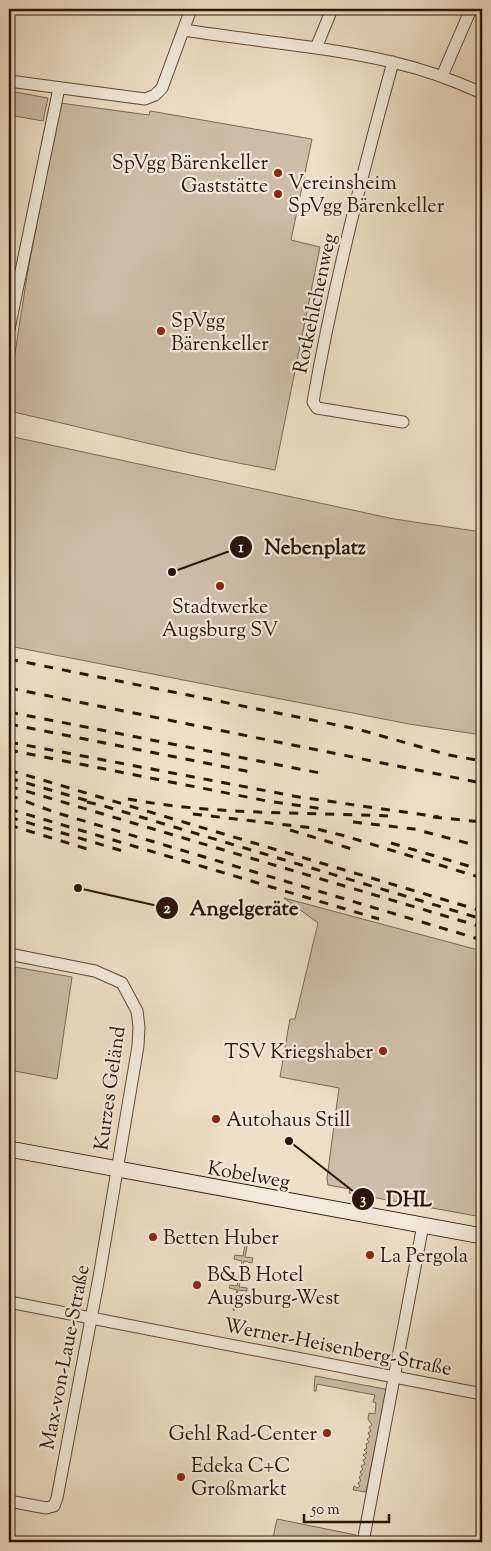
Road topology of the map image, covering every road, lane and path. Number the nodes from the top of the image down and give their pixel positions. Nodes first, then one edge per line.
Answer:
1 (191, 9) edge
2 (332, 9) edge
3 (471, 9) edge
4 (184, 30) junction
5 (316, 48) junction
6 (393, 62) junction
7 (442, 76) junction
8 (9, 81) edge
9 (59, 88) junction
10 (482, 92) edge
11 (9, 328) edge
12 (403, 422) dead end
13 (9, 954) edge
14 (9, 1149) edge
15 (116, 1170) junction
16 (423, 1225) junction
17 (482, 1236) edge
18 (9, 1302) edge
19 (92, 1318) junction
20 (396, 1376) junction
21 (482, 1394) edge
22 (9, 1501) edge
23 (363, 1542) edge

1 - 4 street
2 - 5 street
3 - 7 street
4 - 5 street
4 - 9 street
5 - 6 street
6 - 7 street
6 - 12 street, Rotkehlchenweg
7 - 10 street
8 - 9 street
9 - 11 street
13 - 15 street, Kurzes Geländ
14 - 15 main road, Kobelweg
15 - 16 main road, Kobelweg
15 - 19 street, Max-von-Laue-Straße
16 - 17 main road, Kobelweg
16 - 20 street
18 - 19 street, Werner-Heisenberg-Straße
19 - 20 street, Werner-Heisenberg-Straße
19 - 22 street, Max-von-Laue-Straße
20 - 21 street, Werner-Heisenberg-Straße
20 - 23 street

